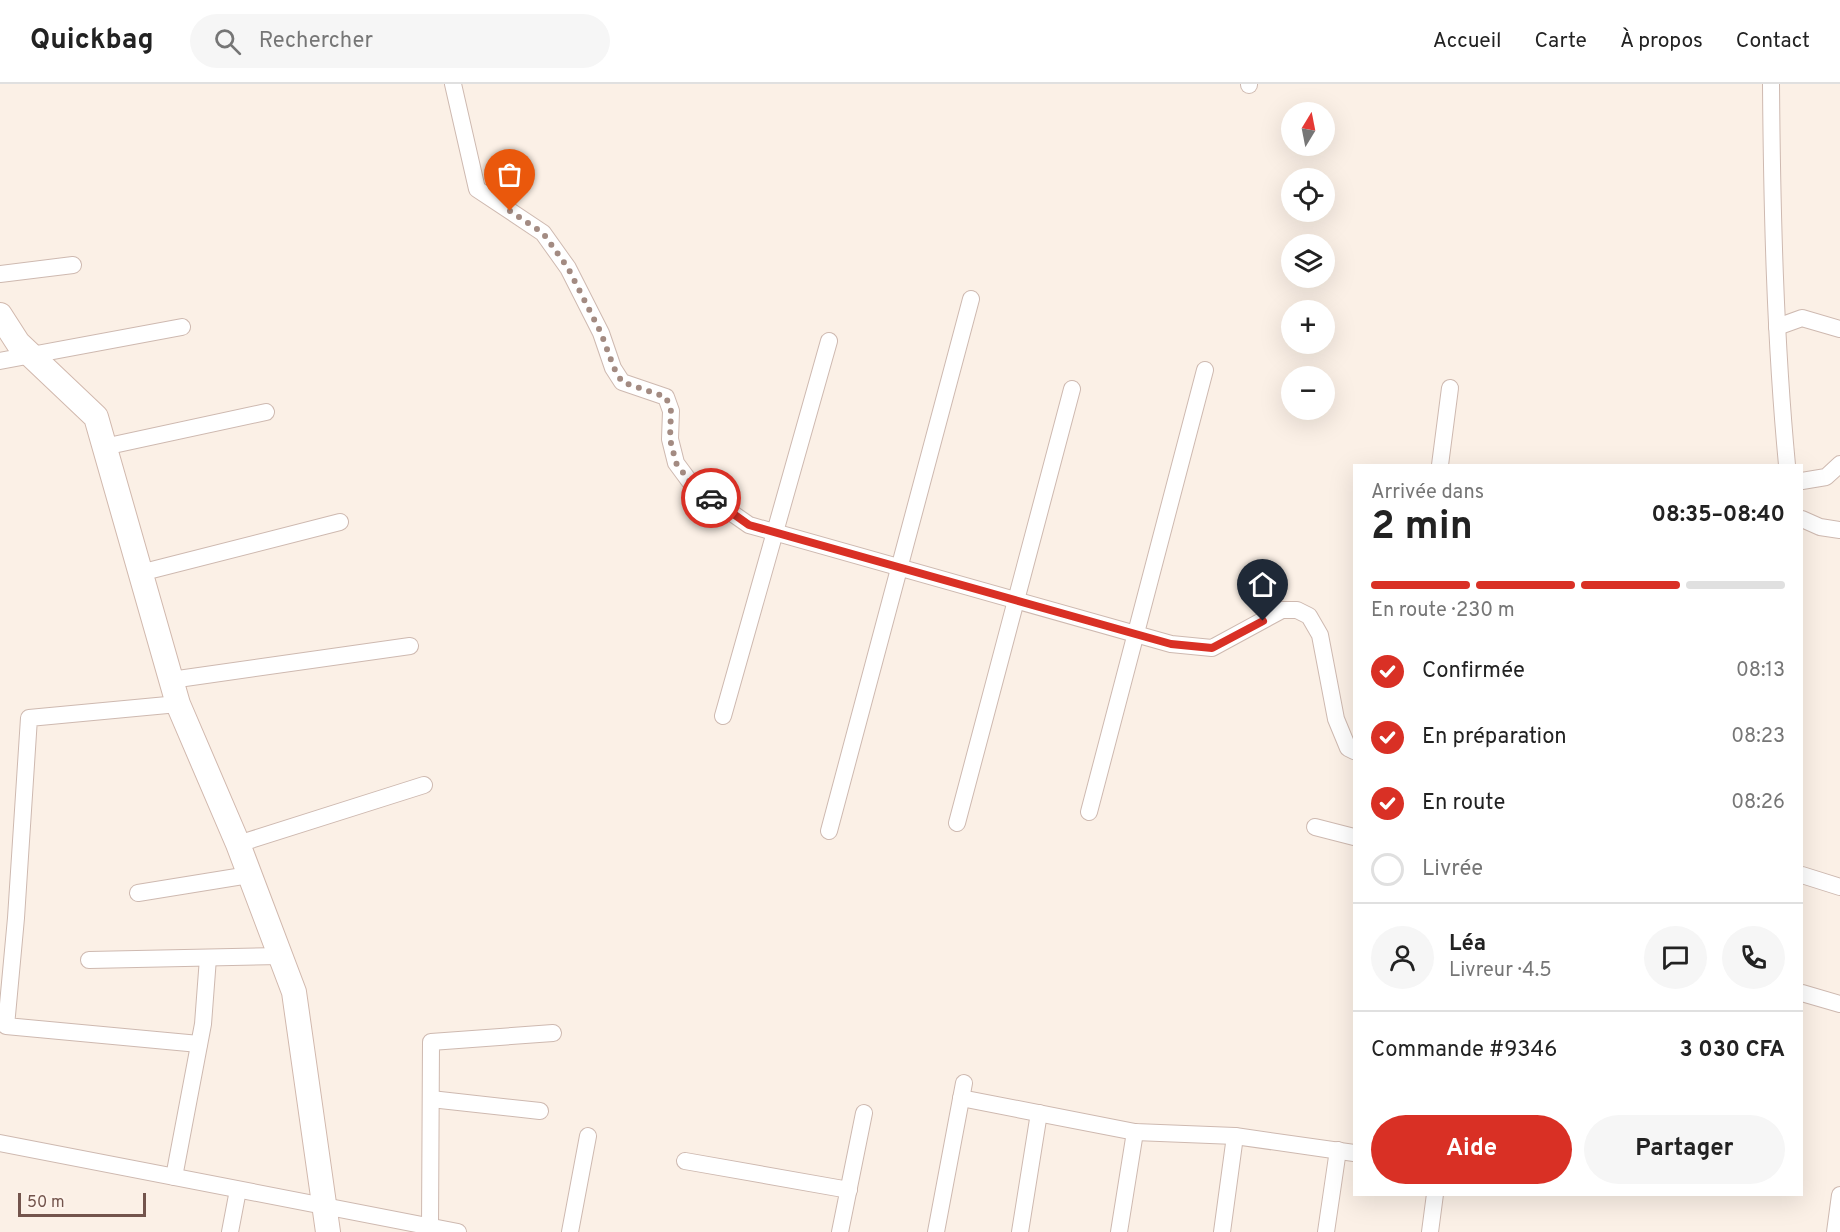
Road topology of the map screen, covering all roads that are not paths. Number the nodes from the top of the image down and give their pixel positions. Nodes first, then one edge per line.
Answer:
1 (453, 84) edge
2 (1771, 84) edge
3 (73, 265) dead end
4 (0, 274) edge
5 (971, 299) dead end
6 (0, 315) edge
7 (182, 327) dead end
8 (1777, 327) junction
9 (1840, 328) edge
10 (830, 341) dead end
11 (31, 355) junction
12 (0, 361) edge
13 (1205, 370) dead end
14 (1450, 388) dead end
15 (1072, 389) dead end
16 (266, 412) dead end
17 (104, 447) junction
18 (1440, 464) edge
19 (1787, 464) edge
20 (1840, 464) edge
21 (1803, 481) edge
22 (1803, 519) edge
23 (340, 522) dead end
24 (1840, 530) edge
25 (775, 532) junction
26 (899, 567) junction
27 (140, 573) junction
28 (1016, 600) junction
29 (1136, 634) junction
30 (410, 646) dead end
31 (171, 680) junction
32 (178, 704) junction
33 (723, 716) dead end
34 (1353, 750) edge
35 (424, 785) dead end
36 (1089, 812) dead end
37 (957, 823) dead end
38 (1315, 827) dead end
39 (829, 831) dead end
40 (1353, 837) edge
41 (238, 844) junction
42 (249, 875) junction
43 (1803, 875) edge
44 (1840, 887) edge
45 (138, 893) dead end
46 (280, 956) junction
47 (208, 958) junction
48 (89, 960) dead end
49 (1803, 993) edge
50 (1840, 1004) edge
51 (553, 1033) dead end
52 (199, 1044) junction
53 (431, 1099) junction
54 (540, 1111) dead end
55 (864, 1113) dead end
56 (1039, 1113) junction
57 (1135, 1132) junction
58 (588, 1136) dead end
59 (1235, 1136) junction
60 (0, 1143) edge
61 (1346, 1152) edge
62 (685, 1161) dead end
63 (174, 1177) junction
64 (238, 1190) junction
65 (849, 1190) junction
66 (1840, 1195) edge
67 (1435, 1196) edge
68 (325, 1206) junction
69 (430, 1227) junction
70 (230, 1232) edge
71 (328, 1232) edge
72 (458, 1232) edge
73 (570, 1232) edge
74 (840, 1232) edge
75 (936, 1232) edge
76 (1020, 1232) edge
77 (1119, 1232) edge
78 (1222, 1232) edge
79 (1326, 1232) edge
80 (1430, 1232) edge
81 (1835, 1232) edge

1 - 25 street
2 - 8 street
3 - 4 street
5 - 26 street
6 - 11 street
7 - 11 street
8 - 9 street
8 - 19 street
10 - 25 street
11 - 12 street
11 - 17 street
13 - 29 street
14 - 18 street
15 - 28 street
16 - 17 street
17 - 27 street
20 - 21 street
22 - 24 street
23 - 27 street
25 - 26 street
25 - 33 street
26 - 28 street
26 - 39 street
27 - 31 street
28 - 29 street
28 - 37 street
29 - 34 street
29 - 36 street
30 - 31 street
31 - 32 street
32 - 41 street
32 - 52 street
35 - 41 street
38 - 40 street
41 - 42 street
42 - 45 street
42 - 46 street
43 - 44 street
46 - 47 street
46 - 68 street
47 - 48 street
47 - 52 street
49 - 50 street
51 - 53 street
52 - 63 street
53 - 54 street
53 - 69 street
55 - 65 street
56 - 57 street
56 - 75 street
56 - 76 street
57 - 59 street
57 - 77 street
58 - 73 street
59 - 61 street
59 - 78 street
60 - 63 street
61 - 79 street
62 - 65 street
63 - 64 street
64 - 68 street
64 - 70 street
65 - 74 street
66 - 81 street
67 - 80 street
68 - 69 street
68 - 71 street
69 - 72 street

